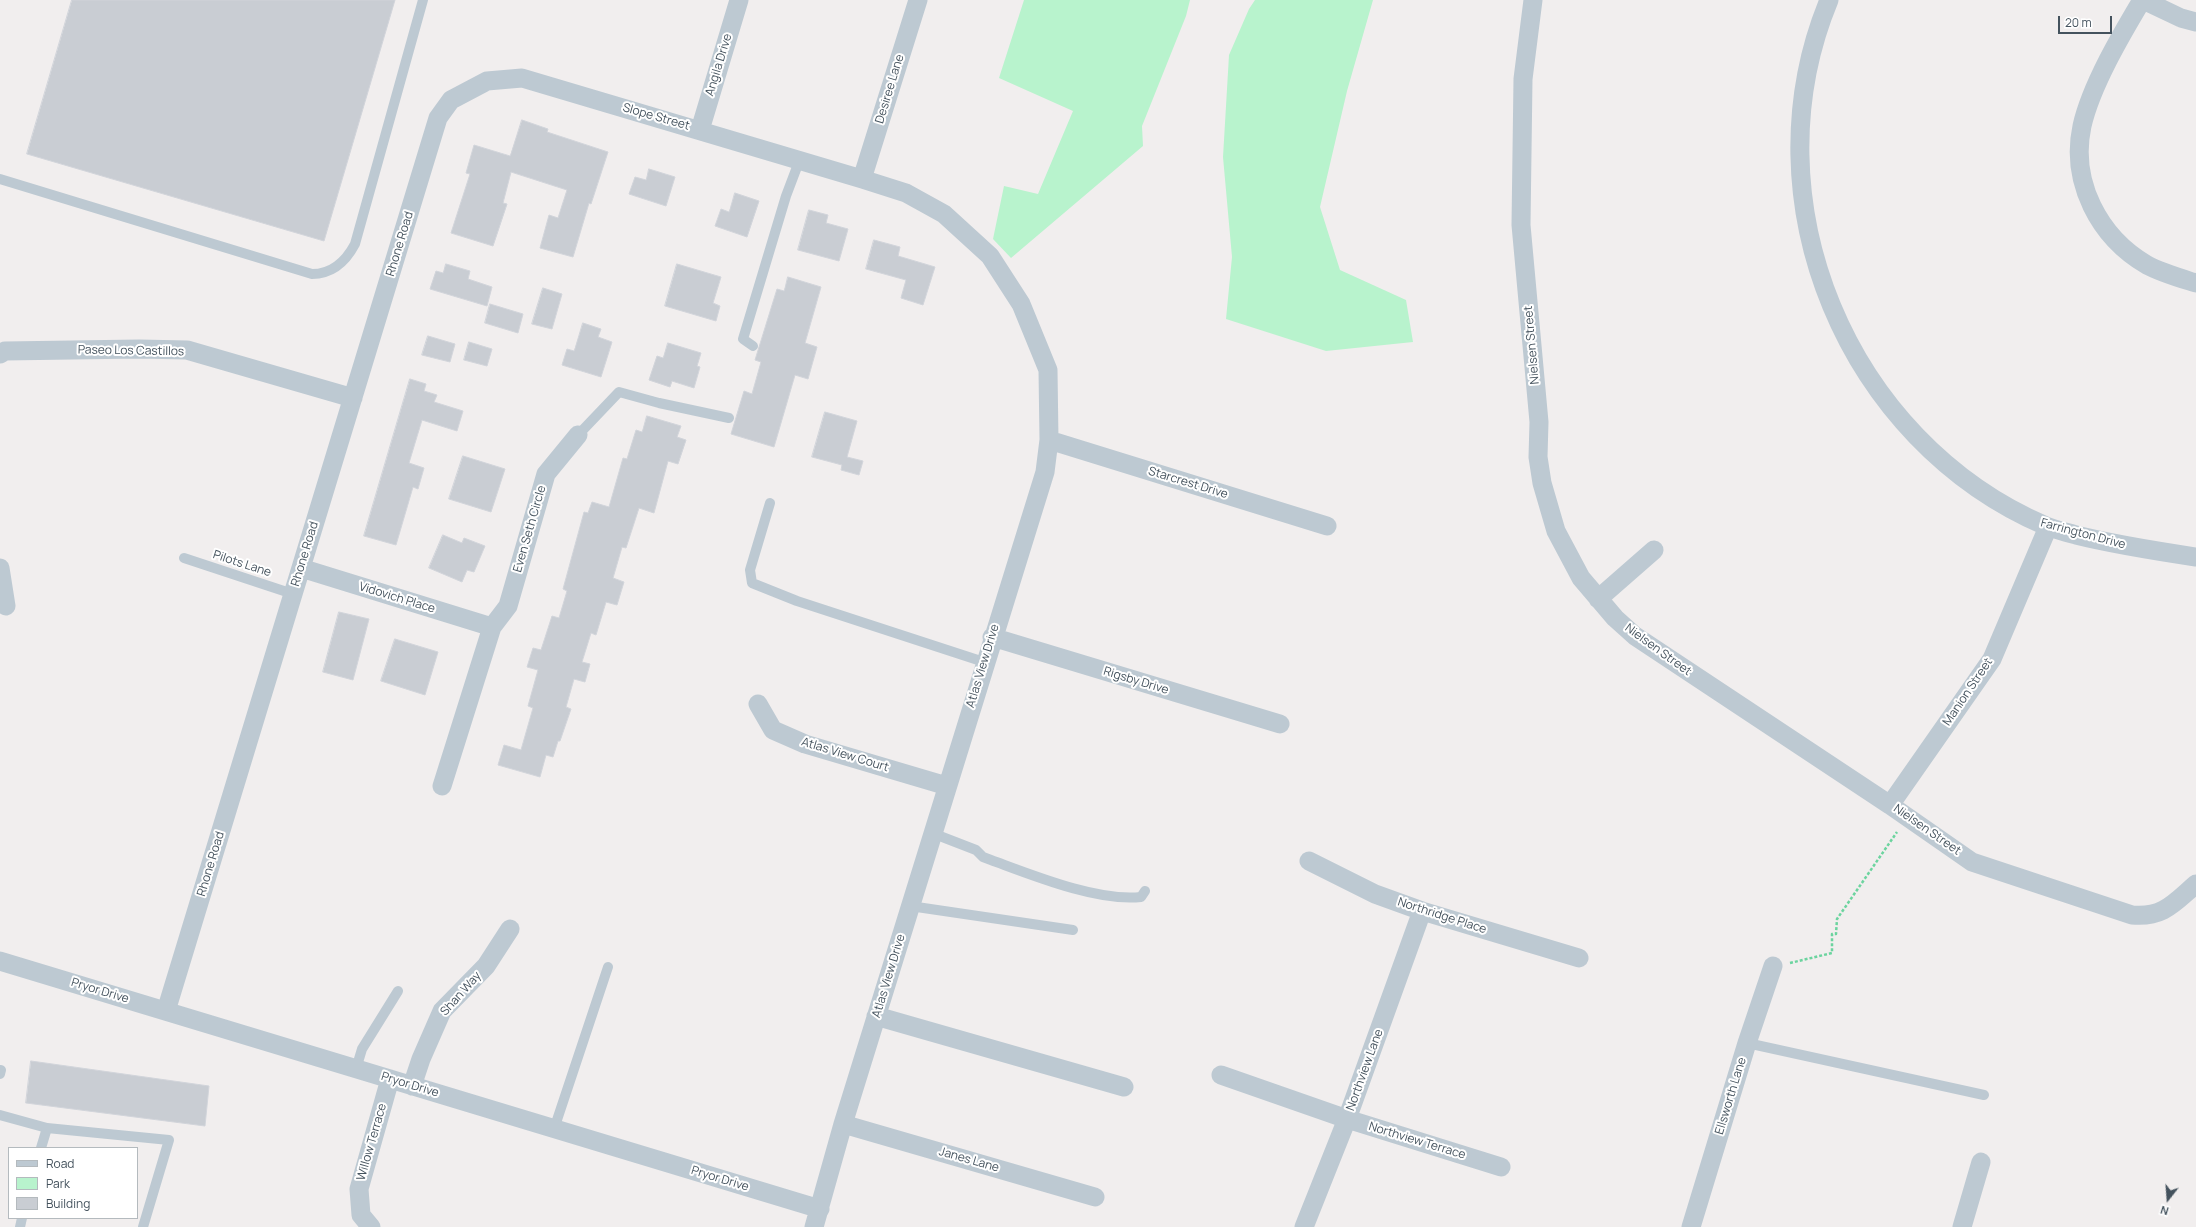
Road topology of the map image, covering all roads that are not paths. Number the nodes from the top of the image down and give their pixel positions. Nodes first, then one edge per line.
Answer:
1 (423, 0) edge
2 (739, 0) edge
3 (918, 0) edge
4 (1533, 0) edge
5 (1829, 0) edge
6 (2143, 0) edge
7 (2196, 22) edge
8 (451, 100) joint
9 (700, 130) junction
10 (800, 159) junction
11 (0, 179) edge
12 (862, 179) junction
13 (2196, 283) edge
14 (753, 346) dead end
15 (0, 354) edge
16 (353, 398) junction
17 (729, 418) dead end
18 (578, 435) joint
19 (1049, 440) junction
20 (770, 503) dead end
21 (1327, 526) dead end
22 (2048, 527) junction
23 (1654, 550) dead end
24 (184, 558) dead end
25 (2196, 558) edge
26 (0, 568) edge
27 (301, 568) junction
28 (293, 594) junction
29 (1598, 599) junction
30 (6, 606) dead end
31 (492, 627) junction
32 (992, 637) junction
33 (984, 662) junction
34 (758, 704) dead end
35 (1280, 724) dead end
36 (442, 786) dead end
37 (947, 786) junction
38 (1890, 805) junction
39 (932, 834) junction
40 (1309, 861) dead end
41 (2196, 884) edge
42 (1145, 891) dead end
43 (910, 906) junction
44 (1422, 911) junction
45 (510, 929) dead end
46 (1073, 930) dead end
47 (1580, 958) dead end
48 (0, 961) edge
49 (1773, 966) dead end
50 (608, 967) dead end
51 (398, 991) dead end
52 (166, 1011) junction
53 (876, 1016) junction
54 (1747, 1043) junction
55 (356, 1069) junction
56 (1221, 1075) dead end
57 (390, 1079) junction
58 (412, 1086) junction
59 (1124, 1087) dead end
60 (1984, 1094) dead end
61 (0, 1116) edge
62 (1347, 1120) junction
63 (843, 1124) junction
64 (47, 1128) junction
65 (554, 1128) junction
66 (41, 1147) edge
67 (1981, 1162) dead end
68 (1501, 1167) dead end
69 (1095, 1197) dead end
70 (820, 1209) junction
71 (143, 1227) edge
72 (371, 1227) edge
73 (814, 1227) edge
74 (1304, 1227) edge
75 (1691, 1227) edge
76 (1962, 1227) edge

1 - 11 lane
2 - 9 street, Angila Drive
3 - 12 street, Desiree Lane
4 - 29 street, Nielsen Street
5 - 22 street, Farrington Drive
6 - 7 street
6 - 13 street
8 - 9 street, Slope Street
8 - 16 street, Rhone Road
9 - 10 street, Slope Street
10 - 12 street, Slope Street
10 - 14 lane
12 - 19 street, Atlas View Drive
15 - 16 street, Paseo Los Castillos
16 - 27 street, Rhone Road
17 - 18 lane
18 - 31 street, Even Seth Circle
19 - 21 street, Starcrest Drive
19 - 32 street, Atlas View Drive
20 - 33 lane
22 - 25 street, Farrington Drive
22 - 38 street, Manion Street
23 - 29 street
24 - 28 lane, Pilots Lane
26 - 30 street
27 - 28 street, Rhone Road
27 - 31 street, Vidovich Place
28 - 52 street, Rhone Road
29 - 38 street, Nielsen Street
31 - 36 street, Even Seth Circle
32 - 33 street, Atlas View Drive
32 - 35 street, Rigsby Drive
33 - 37 street, Atlas View Drive
34 - 37 street, Atlas View Court
37 - 39 street, Atlas View Drive
38 - 41 street, Nielsen Street
39 - 42 lane
39 - 43 street, Atlas View Drive
40 - 44 street, Northridge Place
43 - 46 lane
43 - 53 street, Atlas View Drive
44 - 47 street, Northridge Place
44 - 62 street, Northview Lane
45 - 58 street, Shan Way
48 - 52 street, Pryor Drive
49 - 54 street, Ellsworth Lane
50 - 65 lane
51 - 55 lane
52 - 55 street, Pryor Drive
53 - 59 street
53 - 63 street, Atlas View Drive
54 - 60 lane
54 - 75 street, Ellsworth Lane
55 - 57 street, Pryor Drive
56 - 62 street, Northview Terrace
57 - 58 street, Pryor Drive
57 - 72 street, Willow Terrace
58 - 65 street, Pryor Drive
61 - 64 lane
62 - 68 street, Northview Terrace
62 - 74 street, Northview Lane
63 - 69 street, Janes Lane
63 - 70 street, Atlas View Drive
64 - 66 lane
64 - 71 lane
65 - 70 street, Pryor Drive
67 - 76 street
70 - 73 street, Atlas View Drive

